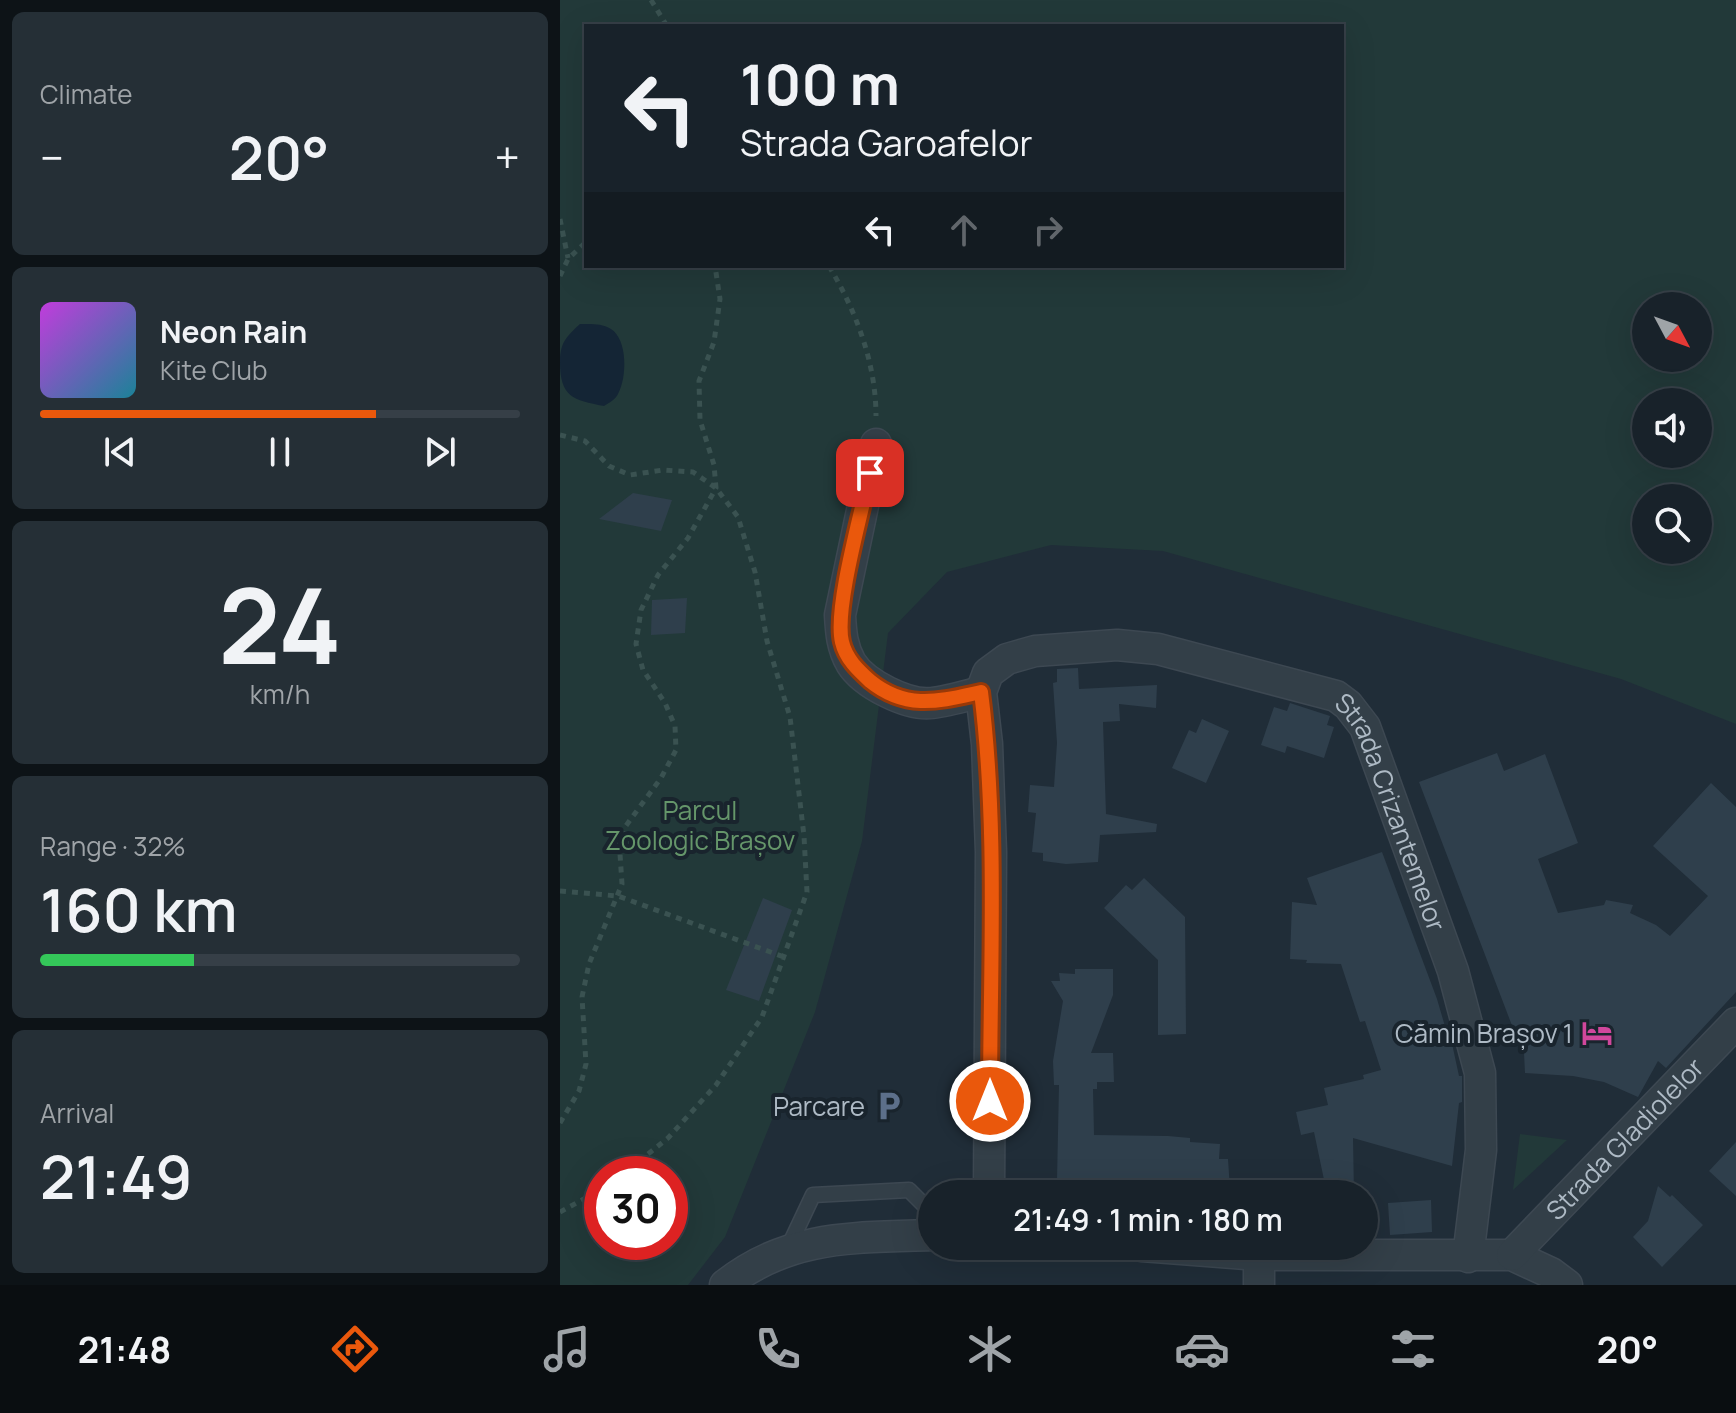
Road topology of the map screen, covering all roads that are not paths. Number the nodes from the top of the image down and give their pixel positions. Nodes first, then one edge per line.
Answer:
1 (876, 444) road end
2 (981, 692) junction
3 (1736, 1023) edge
4 (989, 1180) edge
5 (918, 1199) edge
6 (918, 1236) edge
7 (788, 1249) junction
8 (1512, 1255) junction
9 (1468, 1257) junction
10 (1210, 1260) edge
11 (1259, 1270) edge
12 (725, 1285) edge
13 (1567, 1285) edge

1 - 2 street
2 - 4 street
2 - 9 street, Strada Crizantemelor
3 - 8 street, Strada Gladiolelor
5 - 7 lane
6 - 7 street
7 - 12 street
8 - 9 street
8 - 13 street
9 - 11 street
10 - 11 street

